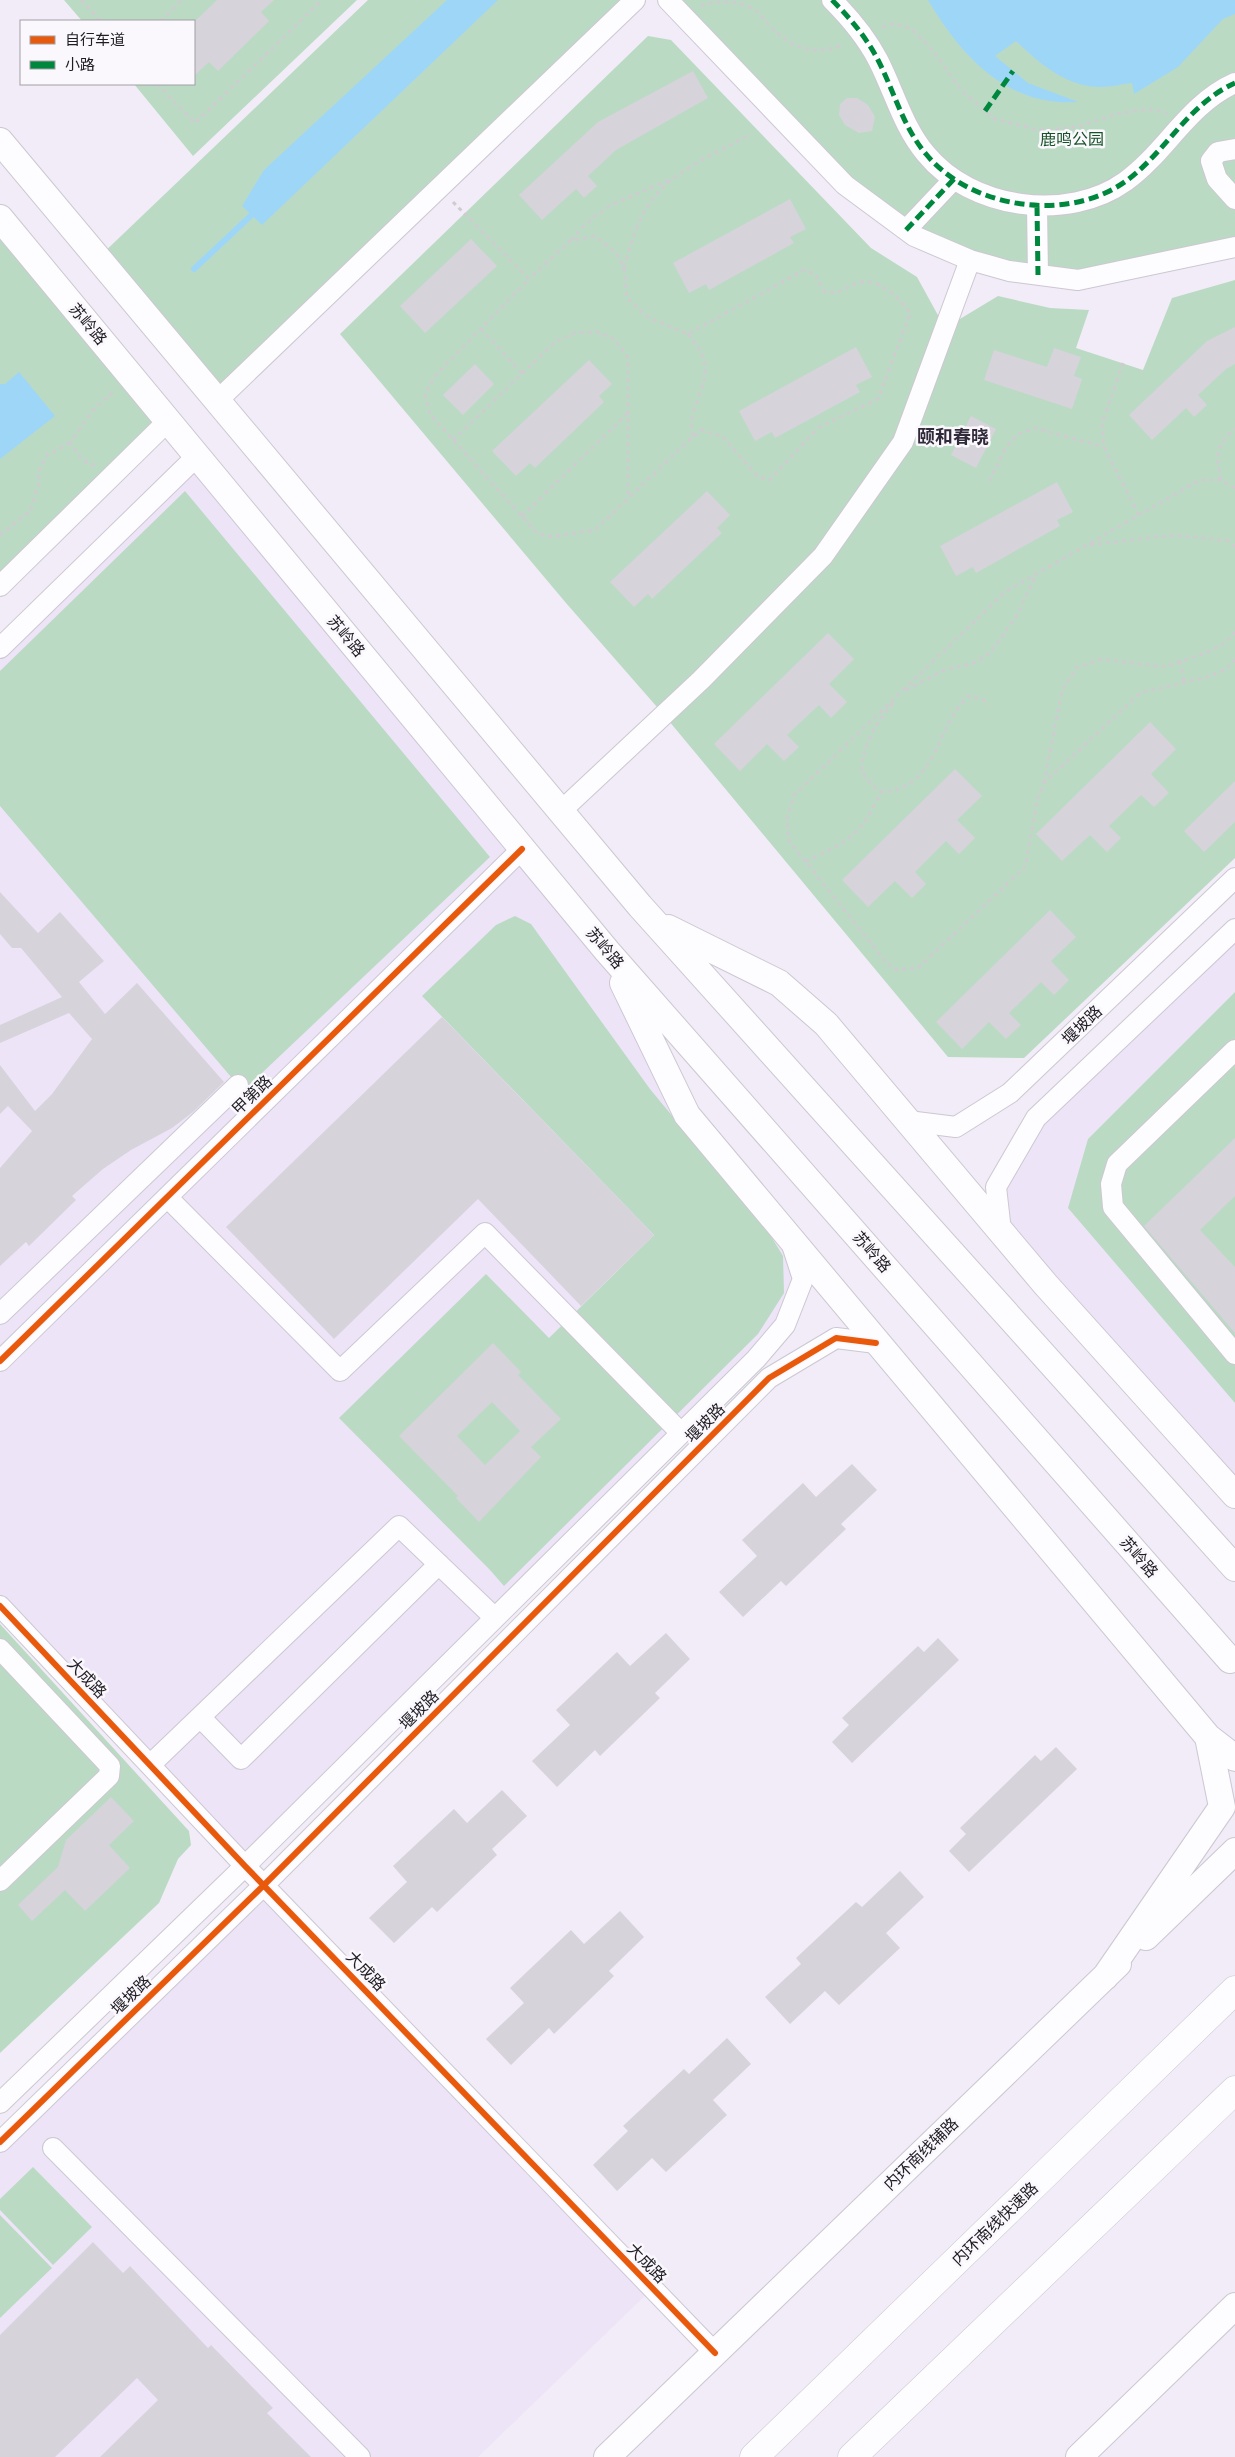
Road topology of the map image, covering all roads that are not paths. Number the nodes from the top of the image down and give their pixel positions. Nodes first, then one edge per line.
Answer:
1 (635, 0) edge
2 (668, 0) edge
3 (832, 0) edge
4 (1235, 83) edge
5 (2, 149) edge
6 (1235, 149) edge
7 (954, 179) junction
8 (1235, 199) edge
9 (1037, 206) junction
10 (0, 218) edge
11 (906, 230) junction
12 (1235, 247) edge
13 (970, 260) junction
14 (1038, 275) junction
15 (217, 400) junction
16 (168, 421) junction
17 (197, 456) junction
18 (0, 586) edge
19 (0, 648) edge
20 (561, 811) junction
21 (522, 849) junction
22 (1235, 878) edge
23 (640, 906) junction
24 (1235, 929) edge
25 (607, 951) junction
26 (1235, 1050) edge
27 (238, 1086) dead end
28 (908, 1121) junction
29 (167, 1197) junction
30 (1001, 1231) junction
31 (789, 1236) junction
32 (0, 1314) edge
33 (876, 1343) junction
34 (1235, 1354) edge
35 (0, 1361) edge
36 (681, 1433) junction
37 (1235, 1495) edge
38 (439, 1564) junction
39 (1235, 1568) edge
40 (0, 1606) edge
41 (495, 1618) junction
42 (0, 1649) edge
43 (1230, 1660) dead end
44 (200, 1717) junction
45 (1208, 1737) junction
46 (1235, 1758) edge
47 (150, 1765) junction
48 (1235, 1851) edge
49 (245, 1866) junction
50 (0, 1880) edge
51 (264, 1885) junction
52 (1105, 1977) junction
53 (1235, 1990) edge
54 (1235, 2090) edge
55 (0, 2103) edge
56 (0, 2142) edge
57 (54, 2148) dead end
58 (1235, 2306) edge
59 (715, 2353) junction
60 (360, 2457) edge
61 (608, 2457) edge
62 (754, 2457) edge
63 (852, 2457) edge
64 (1079, 2457) edge

1 - 15 street
2 - 11 street
3 - 7 street
4 - 9 street
5 - 15 main road
6 - 8 street
7 - 9 street
7 - 11 street
9 - 14 street
10 - 16 main road, 苏岭路
11 - 13 street
12 - 14 street
13 - 14 street
13 - 20 street
15 - 20 main road
16 - 17 main road, 苏岭路
16 - 18 street
17 - 19 street
17 - 21 main road, 苏岭路
20 - 23 main road
21 - 25 main road, 苏岭路
21 - 29 street, 甲第路
22 - 28 street, 堰坡路
23 - 28 main road
23 - 39 main road
24 - 30 street
25 - 31 main road
25 - 43 main road, 苏岭路
26 - 34 street
27 - 32 street
28 - 30 main road
29 - 35 street, 甲第路
29 - 36 street
30 - 37 main road
31 - 33 main road
31 - 36 street, 堰坡路
33 - 45 main road
33 - 51 street, 堰坡路
36 - 41 street, 堰坡路
38 - 41 street
38 - 44 street
38 - 44 street
40 - 47 street, 大成路
41 - 49 street, 堰坡路
42 - 50 street
44 - 47 street
45 - 46 main road
45 - 52 main road
47 - 49 street, 大成路
48 - 52 main road, 内环南线辅路
49 - 51 street, 大成路
49 - 55 street, 堰坡路
51 - 56 street, 堰坡路
51 - 59 street, 大成路
52 - 59 main road, 内环南线辅路
53 - 62 highway, 内环南线快速路
54 - 63 highway
57 - 60 street
58 - 64 main road
59 - 61 main road, 内环南线辅路

